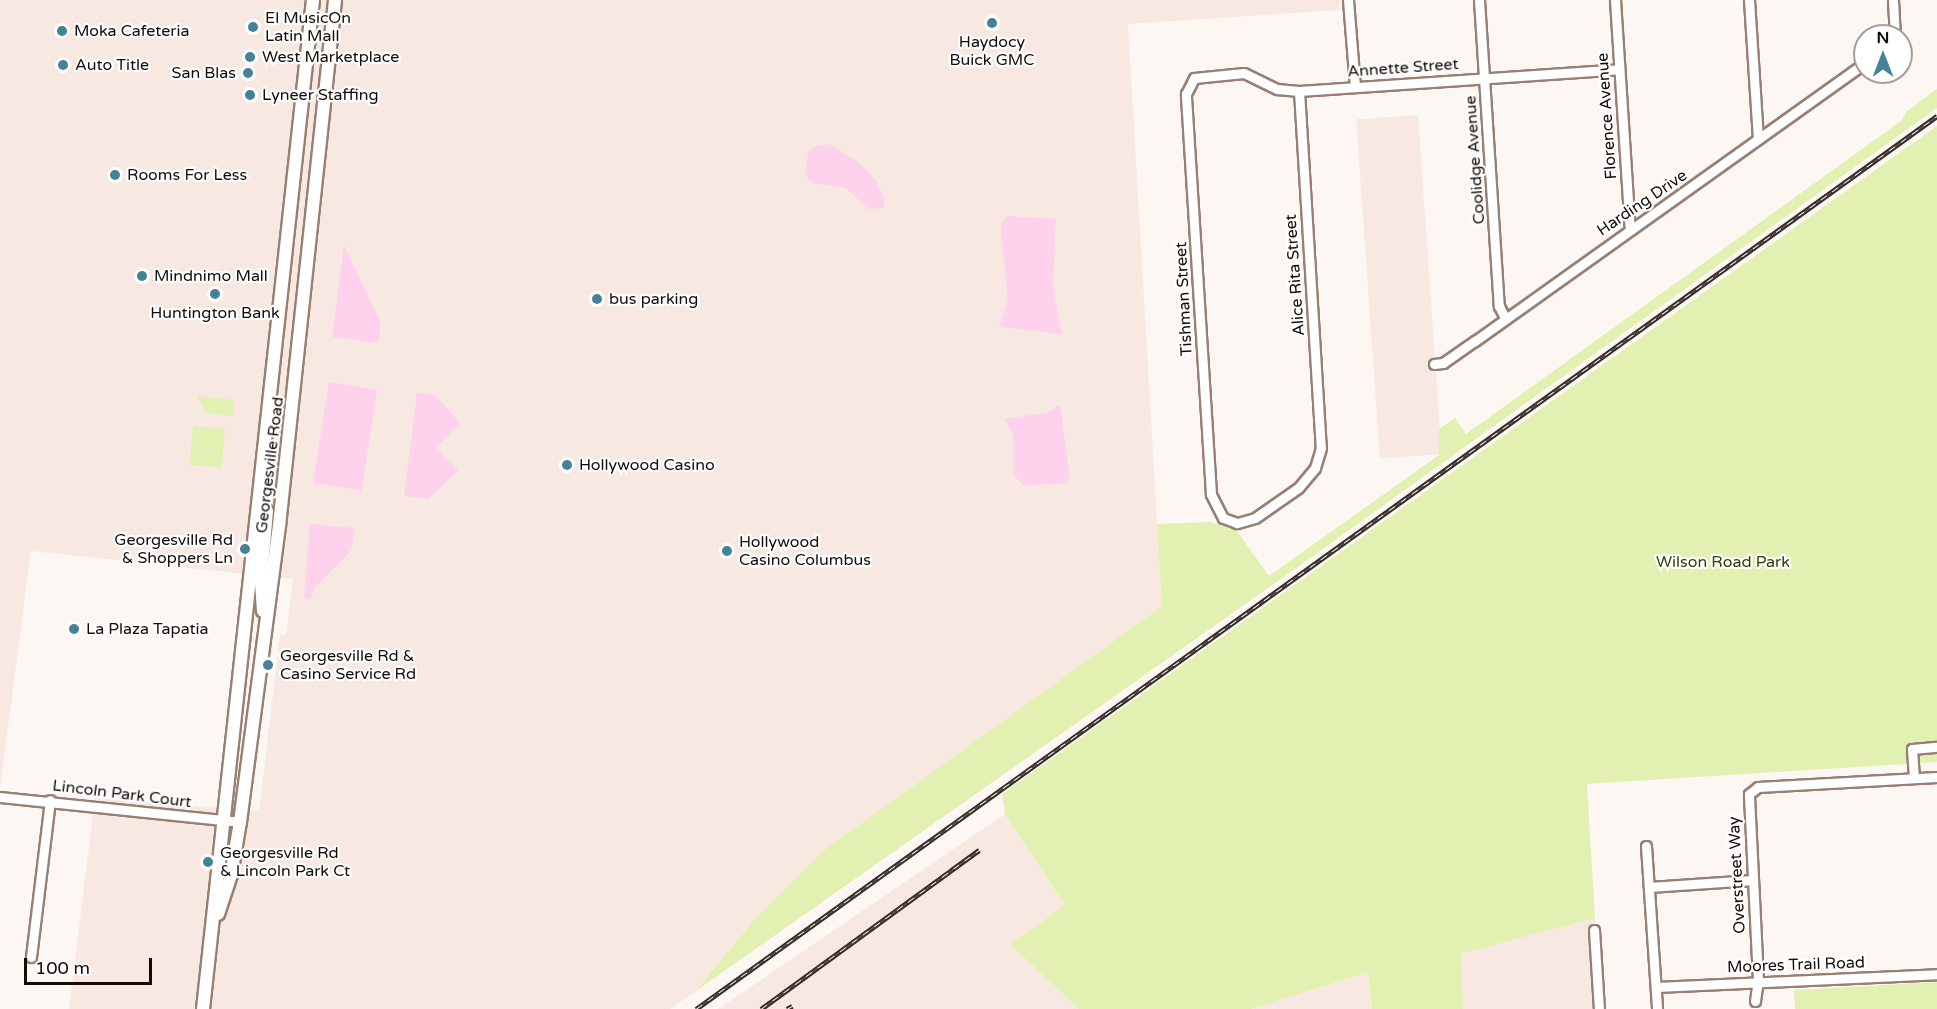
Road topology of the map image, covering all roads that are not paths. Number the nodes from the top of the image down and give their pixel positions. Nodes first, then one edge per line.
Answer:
1 (313, 0) edge
2 (335, 0) edge
3 (1348, 0) edge
4 (1479, 0) edge
5 (1615, 0) edge
6 (1749, 0) edge
7 (1893, 0) edge
8 (1894, 24) edge
9 (1619, 69) junction
10 (1853, 72) edge
11 (1194, 78) joint
12 (1485, 78) junction
13 (1355, 87) junction
14 (1299, 91) junction
15 (1758, 139) junction
16 (1630, 229) junction
17 (1505, 318) junction
18 (1434, 364) dead end
19 (1319, 458) joint
20 (261, 490) junction
21 (265, 635) junction
22 (1937, 747) edge
23 (1937, 777) edge
24 (1914, 778) junction
25 (0, 796) edge
26 (50, 800) junction
27 (222, 820) junction
28 (240, 822) junction
29 (1646, 846) dead end
30 (1752, 880) junction
31 (1650, 887) junction
32 (213, 930) junction
33 (1594, 930) dead end
34 (31, 957) dead end
35 (1937, 974) edge
36 (1758, 980) junction
37 (1656, 987) junction
38 (1755, 1001) dead end
39 (203, 1009) edge
40 (1599, 1009) edge
41 (1657, 1009) edge

1 - 20 main road, Georgesville Road
2 - 21 main road, Georgesville Road
3 - 13 street
4 - 12 street, Coolidge Avenue
5 - 9 street, Florence Avenue
6 - 15 street
7 - 8 street
9 - 12 street, Annette Street
9 - 16 street, Florence Avenue
10 - 15 street, Harding Drive
11 - 14 street, Annette Street
11 - 19 street, Tishman Street
12 - 13 street, Annette Street
12 - 17 street, Coolidge Avenue
13 - 14 street, Annette Street
14 - 19 street, Alice Rita Street
15 - 16 street, Harding Drive
16 - 17 street, Harding Drive
17 - 18 street, Harding Drive
20 - 21 main road
20 - 27 main road, Georgesville Road
21 - 28 main road, Georgesville Road
22 - 24 street
23 - 24 street, Overstreet Way
24 - 30 street, Overstreet Way
25 - 26 street, Lincoln Park Court
26 - 27 street, Lincoln Park Court
26 - 34 street
27 - 28 street, Lincoln Park Court
27 - 32 main road, Georgesville Road
28 - 32 main road, Georgesville Road
29 - 31 street
30 - 31 street
30 - 36 street, Overstreet Way
31 - 37 street
32 - 39 main road, Georgesville Road
33 - 40 street
35 - 36 street, Moores Trail Road
36 - 37 street, Moores Trail Road
36 - 38 street, Overstreet Way
37 - 41 street

